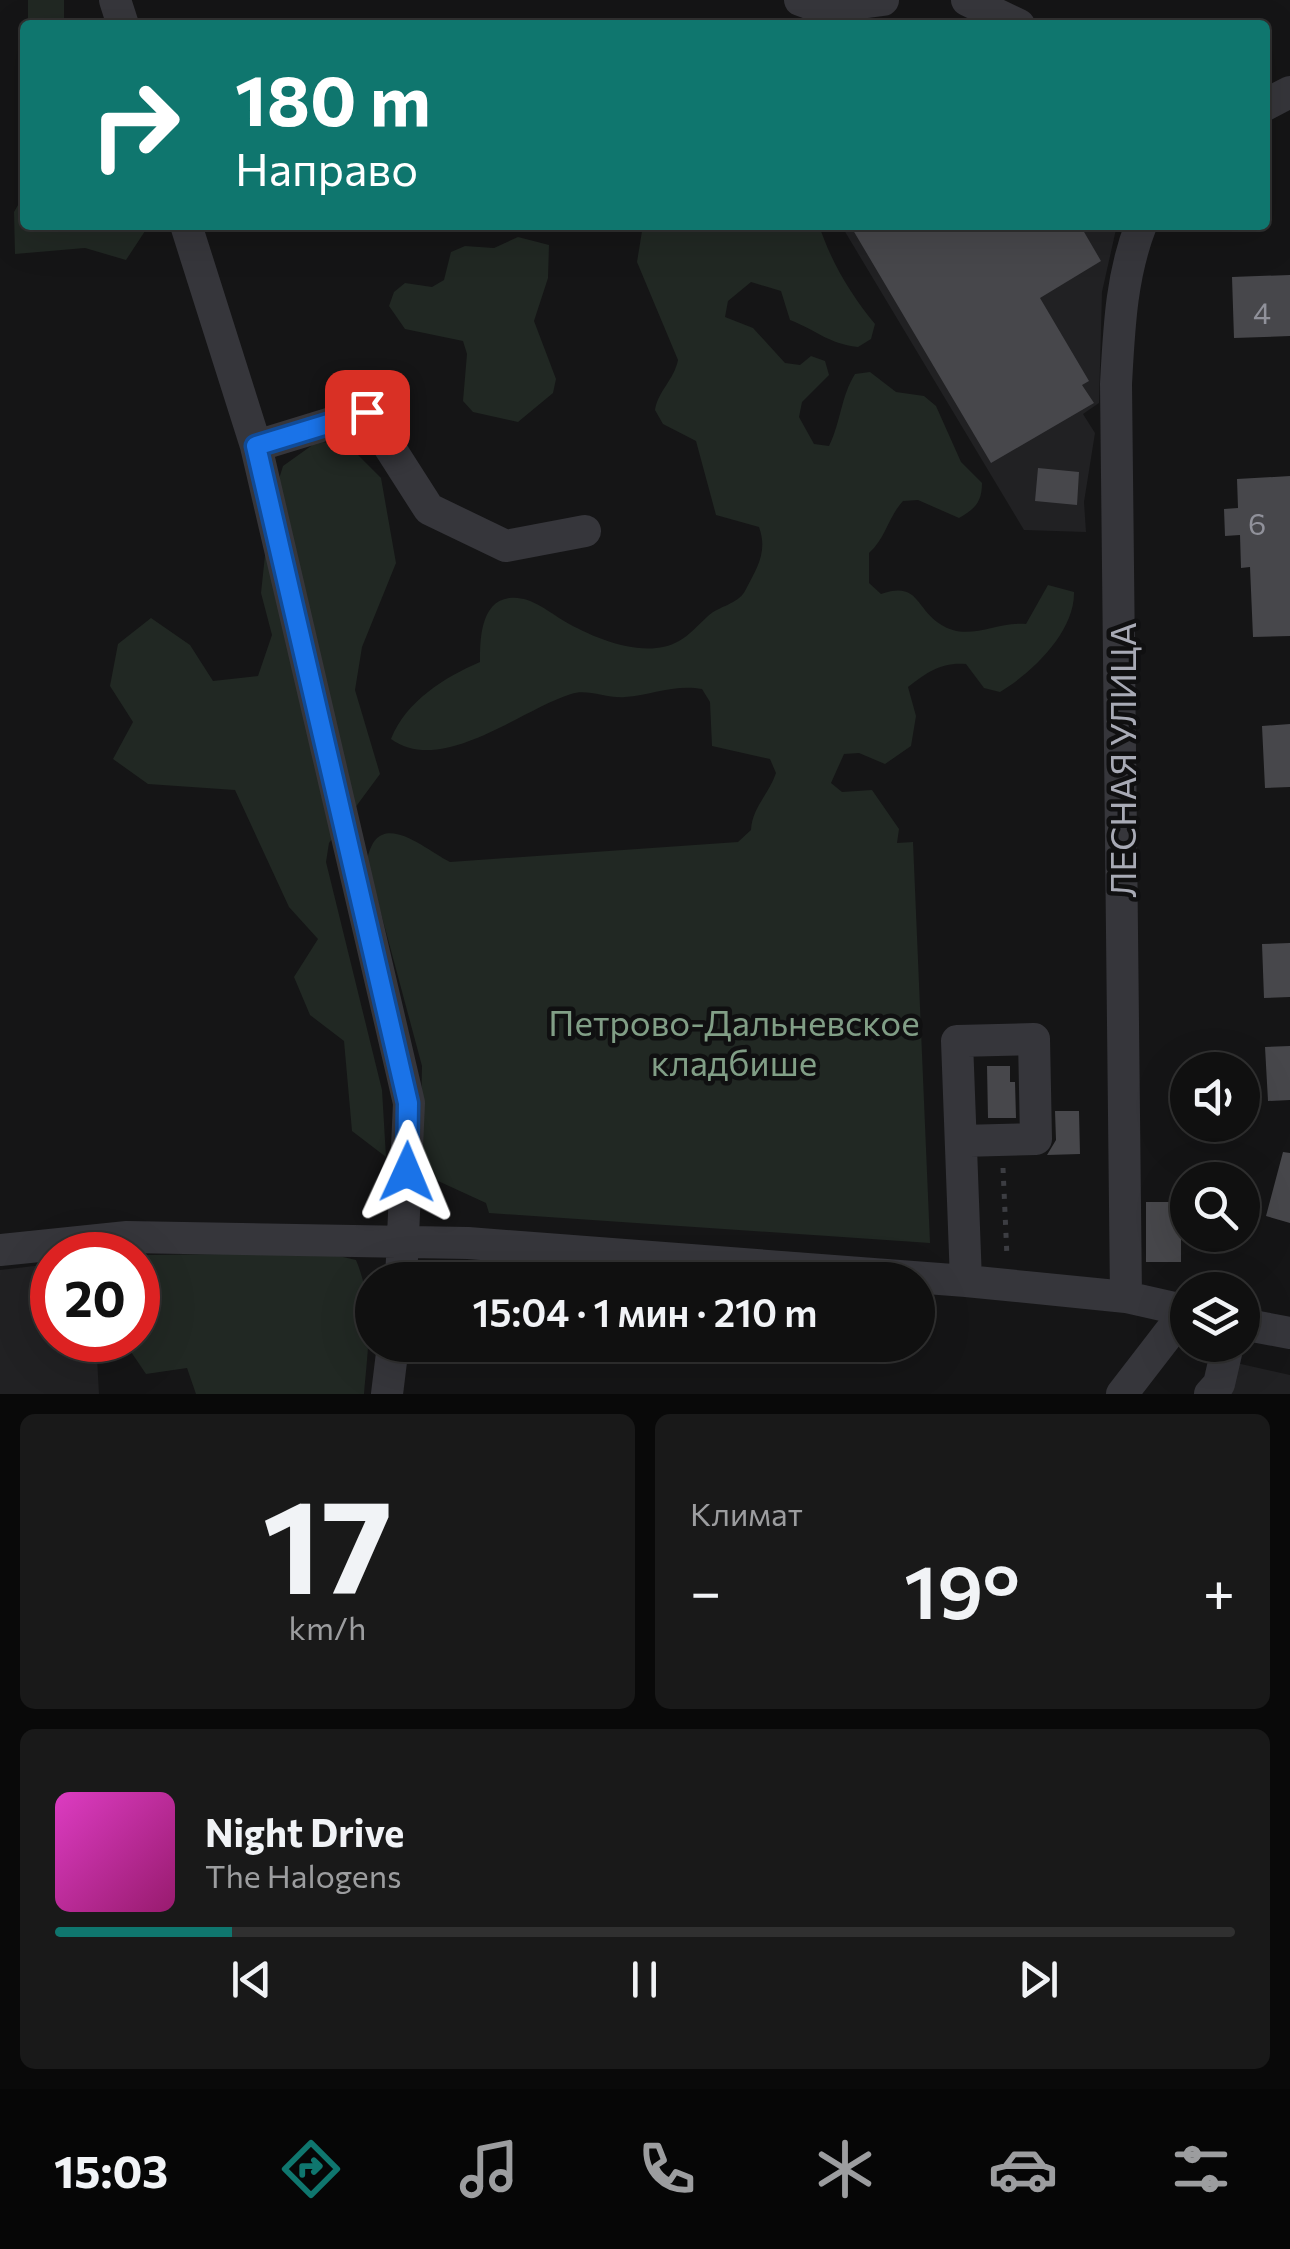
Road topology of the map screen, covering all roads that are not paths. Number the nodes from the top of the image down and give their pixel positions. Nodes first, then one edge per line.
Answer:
1 (800, 0) edge
2 (882, 0) edge
3 (967, 0) edge
4 (1008, 20) edge
5 (188, 230) edge
6 (1139, 230) edge
7 (256, 446) junction
8 (585, 531) dead end
9 (960, 1141) junction
10 (406, 1242) junction
11 (0, 1250) edge
12 (403, 1262) edge
13 (966, 1282) junction
14 (1126, 1298) junction
15 (1170, 1307) edge
16 (1260, 1327) edge
17 (1290, 1332) edge
18 (1170, 1333) edge
19 (391, 1362) edge
20 (1224, 1362) edge
21 (388, 1394) edge
22 (1122, 1394) edge
23 (1210, 1394) edge

1 - 2 street
3 - 4 street
5 - 7 street
6 - 14 street, ЛЕСНАЯ УЛИЦА
7 - 8 street
7 - 10 street
9 - 9 street
9 - 13 street
10 - 11 street
10 - 12 street
10 - 13 street
13 - 14 street
14 - 15 street
16 - 17 street
18 - 22 street
19 - 21 street
20 - 23 street

